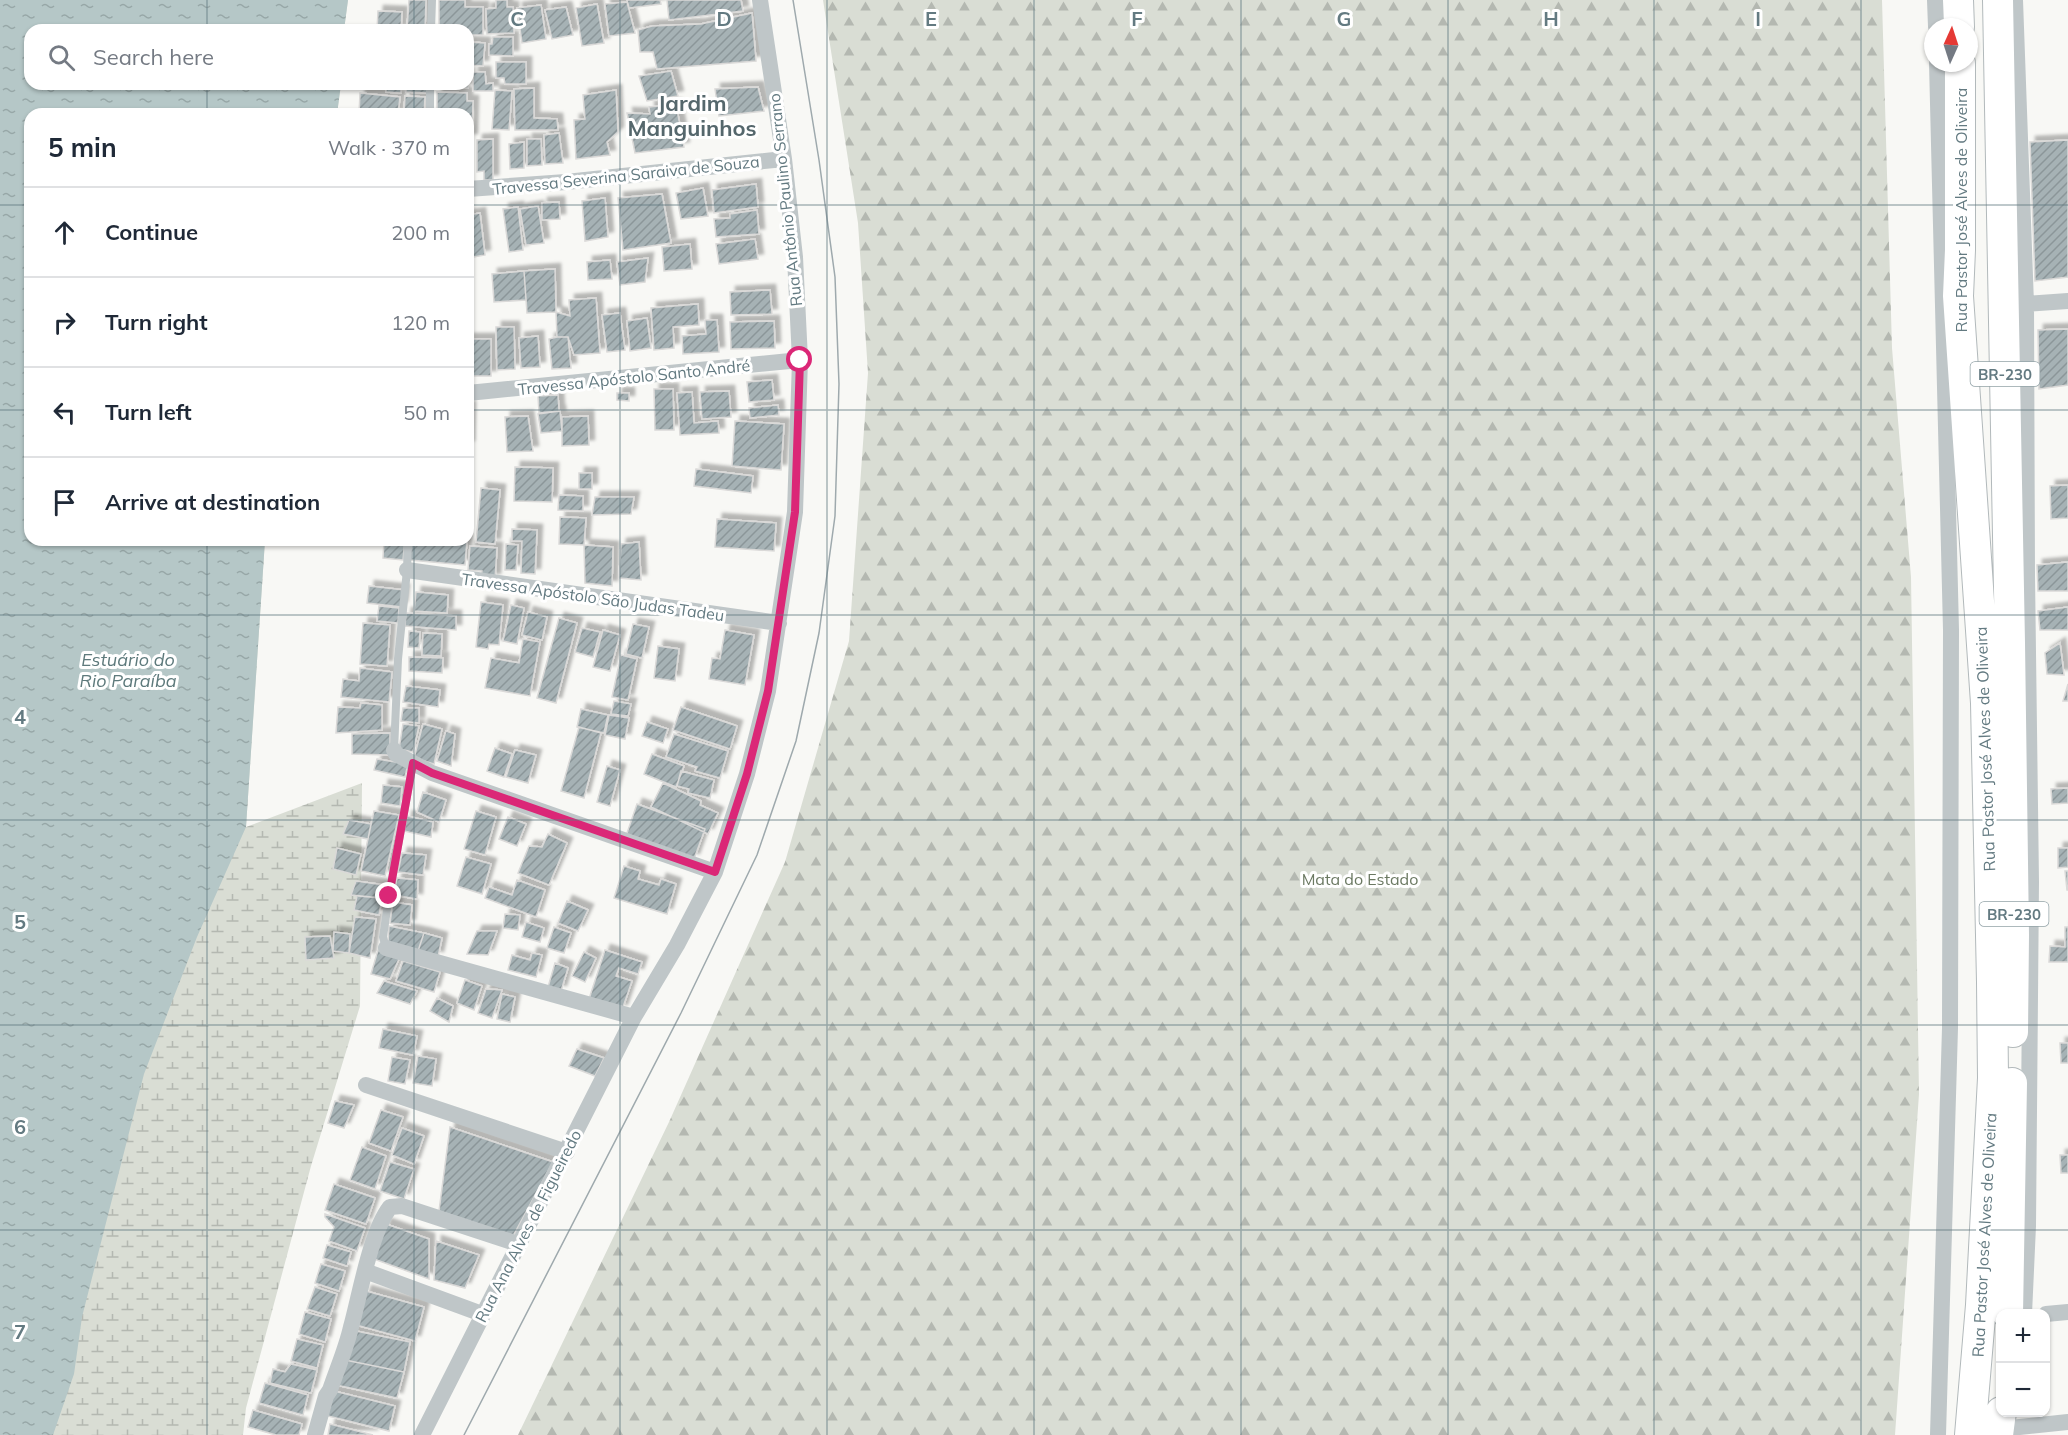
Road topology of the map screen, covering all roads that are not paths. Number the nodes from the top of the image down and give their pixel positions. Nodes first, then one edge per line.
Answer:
1 (432, 0) edge
2 (760, 0) edge
3 (1935, 0) edge
4 (1958, 0) edge
5 (1998, 0) edge
6 (2015, 0) edge
7 (1936, 18) edge
8 (1959, 18) edge
9 (431, 24) edge
10 (1937, 72) edge
11 (1960, 72) edge
12 (430, 90) edge
13 (430, 108) edge
14 (784, 159) junction
15 (474, 189) edge
16 (2068, 301) edge
17 (2026, 304) junction
18 (800, 360) junction
19 (474, 392) edge
20 (408, 546) edge
21 (407, 570) junction
22 (779, 623) junction
23 (394, 750) joint
24 (413, 763) junction
25 (715, 872) junction
26 (386, 948) joint
27 (634, 1017) junction
28 (366, 1085) dead end
29 (567, 1152) junction
30 (518, 1244) junction
31 (365, 1271) junction
32 (2007, 1309) edge
33 (2024, 1309) edge
34 (2068, 1312) edge
35 (482, 1314) junction
36 (2050, 1314) edge
37 (2068, 1422) edge
38 (2006, 1425) edge
39 (315, 1435) edge
40 (422, 1435) edge
41 (1938, 1435) edge
42 (1970, 1435) edge

1 - 9 lane
2 - 14 street, Rua Antônio Paulino Serrano
3 - 7 street
4 - 8 highway
5 - 32 highway, Rua Pastor José Alves de Oliveira / BR-230
6 - 17 street
10 - 41 street
11 - 42 highway, Rua Pastor José Alves de Oliveira / BR-230
12 - 13 lane
14 - 15 street, Travessa Severina Saraiva de Souza
14 - 18 street, Rua Antônio Paulino Serrano
16 - 17 street
17 - 33 street
18 - 19 street, Travessa Apóstolo Santo André
18 - 22 street, Rua Antônio Paulino Serrano
20 - 21 lane
21 - 22 street, Travessa Apóstolo São Judas Tadeu
21 - 23 lane
22 - 25 street, Rua Antônio Paulino Serrano
23 - 24 street
24 - 25 street
24 - 26 lane
25 - 27 street, Rua Antônio Paulino Serrano
26 - 27 street
27 - 29 street, Rua Ana Alves de Figueiredo
28 - 29 street
29 - 30 street, Rua Ana Alves de Figueiredo
30 - 31 street
30 - 35 street, Rua Ana Alves de Figueiredo
31 - 35 street
31 - 39 street
34 - 36 street
35 - 40 street, Rua Ana Alves de Figueiredo
37 - 38 street

